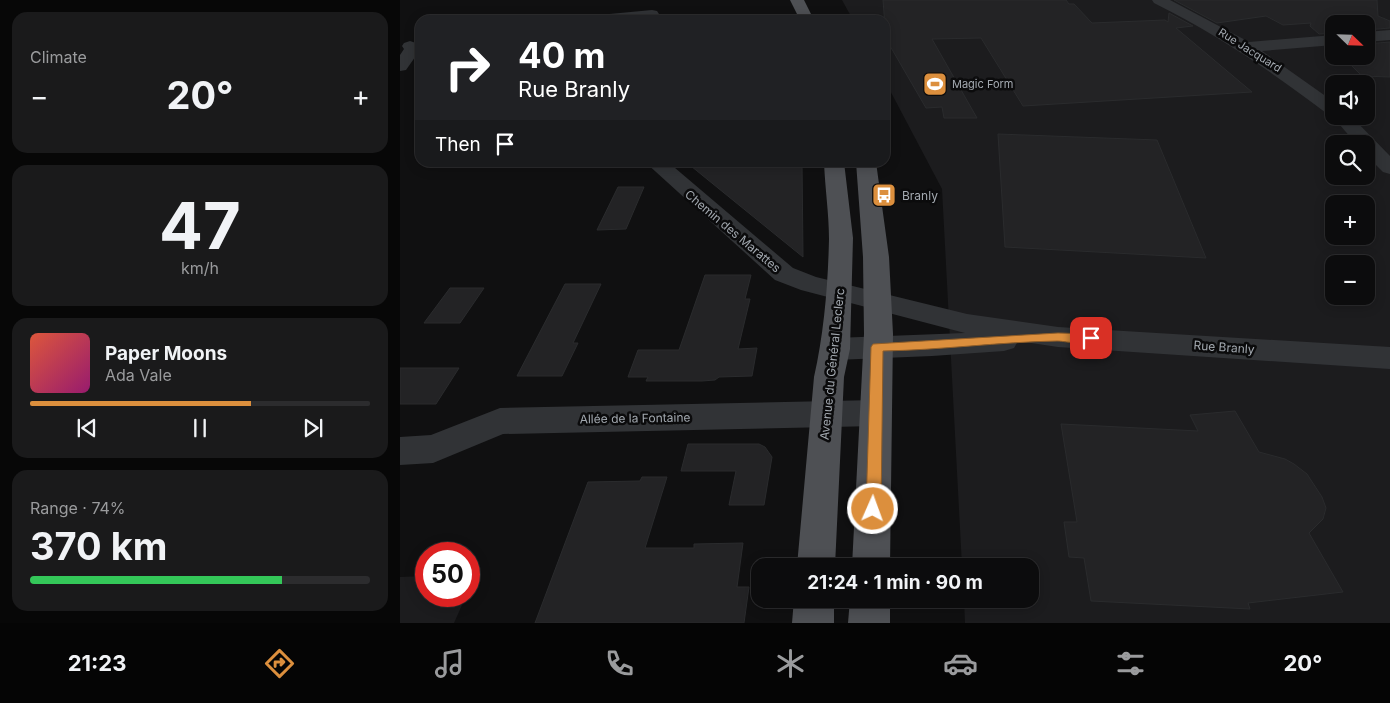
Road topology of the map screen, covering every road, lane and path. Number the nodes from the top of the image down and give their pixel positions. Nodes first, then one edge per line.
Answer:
1 (797, 0) edge
2 (1159, 0) edge
3 (652, 11) edge
4 (624, 15) edge
5 (804, 15) edge
6 (1390, 35) edge
7 (1375, 36) edge
8 (1325, 41) edge
9 (410, 45) edge
10 (1249, 47) junction
11 (400, 66) edge
12 (1325, 104) edge
13 (1349, 125) edge
14 (660, 167) edge
15 (834, 167) edge
16 (867, 167) edge
17 (1390, 168) edge
18 (839, 290) junction
19 (878, 301) junction
20 (1058, 337) junction
21 (877, 347) junction
22 (835, 349) junction
23 (1390, 358) edge
24 (826, 414) junction
25 (876, 414) junction
26 (400, 451) edge
27 (817, 558) edge
28 (871, 558) edge
29 (814, 608) edge
30 (870, 608) edge
31 (813, 623) edge
32 (869, 623) edge

1 - 5 main road
2 - 10 street, Rue Jacquard
3 - 4 street
6 - 7 street
8 - 10 street
9 - 11 street
10 - 12 street, Rue Jacquard
13 - 17 street
14 - 18 street, Chemin des Marattes
15 - 18 main road, Avenue du Général Leclerc
16 - 19 main road
18 - 19 street, Chemin des Marattes
18 - 22 main road, Avenue du Général Leclerc
19 - 20 street, Rue Branly
19 - 21 main road
20 - 21 street, Rue Branly
20 - 23 street, Rue Branly
21 - 22 street, Rue Branly
21 - 25 main road
22 - 24 main road, Avenue du Général Leclerc
24 - 25 street, Allée de la Fontaine
24 - 26 street, Allée de la Fontaine
24 - 27 main road, Avenue du Général Leclerc
25 - 28 main road
29 - 31 main road
30 - 32 main road

